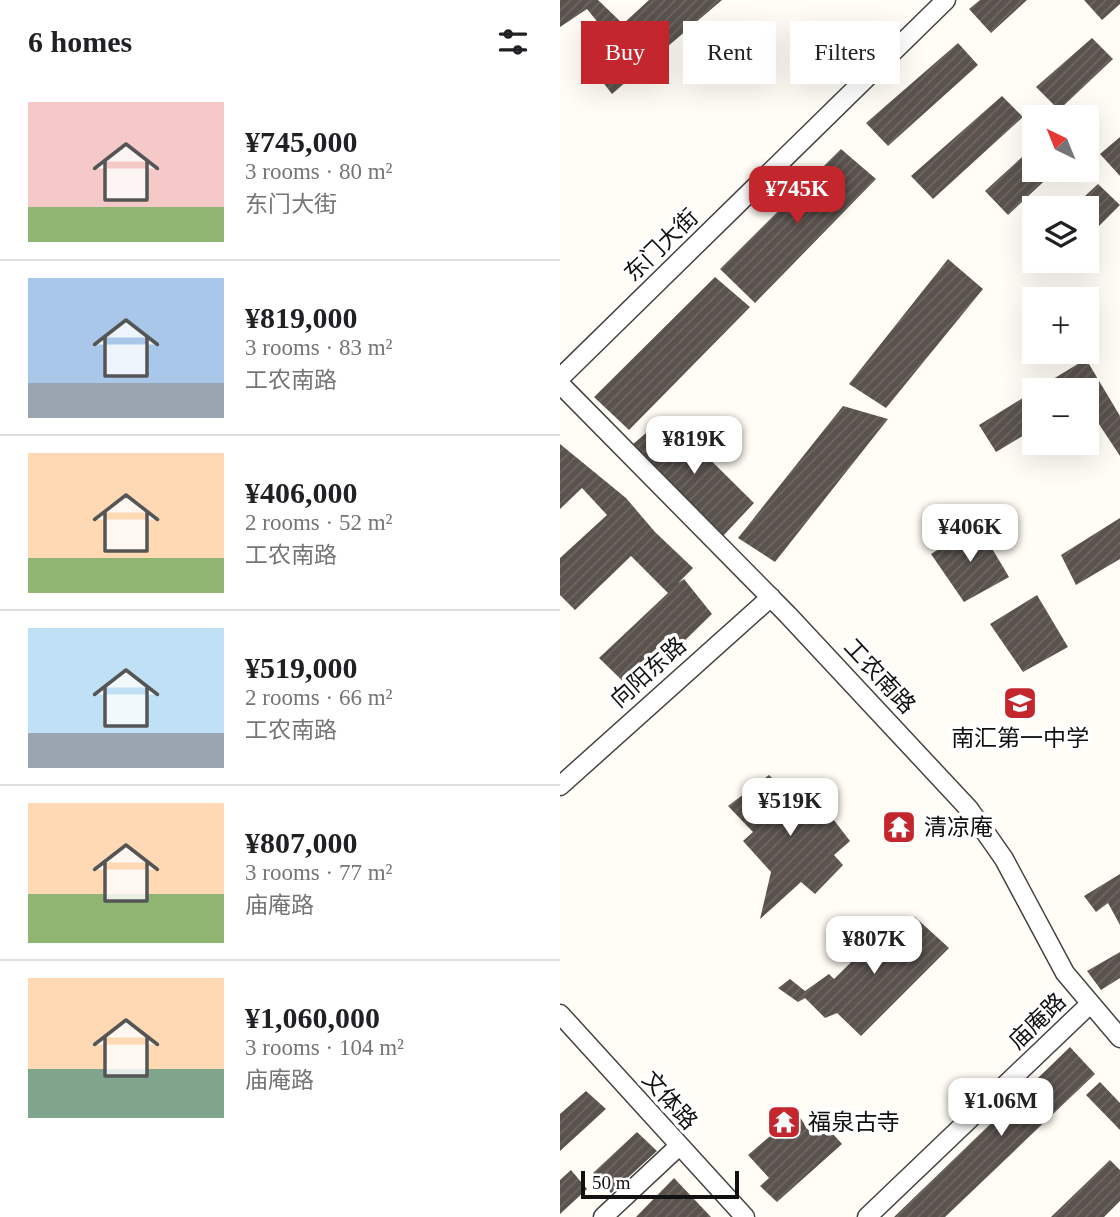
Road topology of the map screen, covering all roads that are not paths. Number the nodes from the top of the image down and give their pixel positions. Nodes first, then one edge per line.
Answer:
1 (945, 0) edge
2 (560, 378) edge
3 (560, 384) edge
4 (771, 597) junction
5 (560, 786) edge
6 (1089, 1005) junction
7 (560, 1014) edge
8 (1120, 1038) edge
9 (679, 1146) junction
10 (603, 1217) edge
11 (745, 1217) edge
12 (867, 1217) edge

1 - 2 street, 东门大街
3 - 4 street, 工农南路
4 - 5 street, 向阳东路
4 - 6 street, 工农南路
6 - 8 street, 工农南路
6 - 12 street, 庙庵路
7 - 9 street, 文体路
9 - 10 street
9 - 11 street, 文体路

